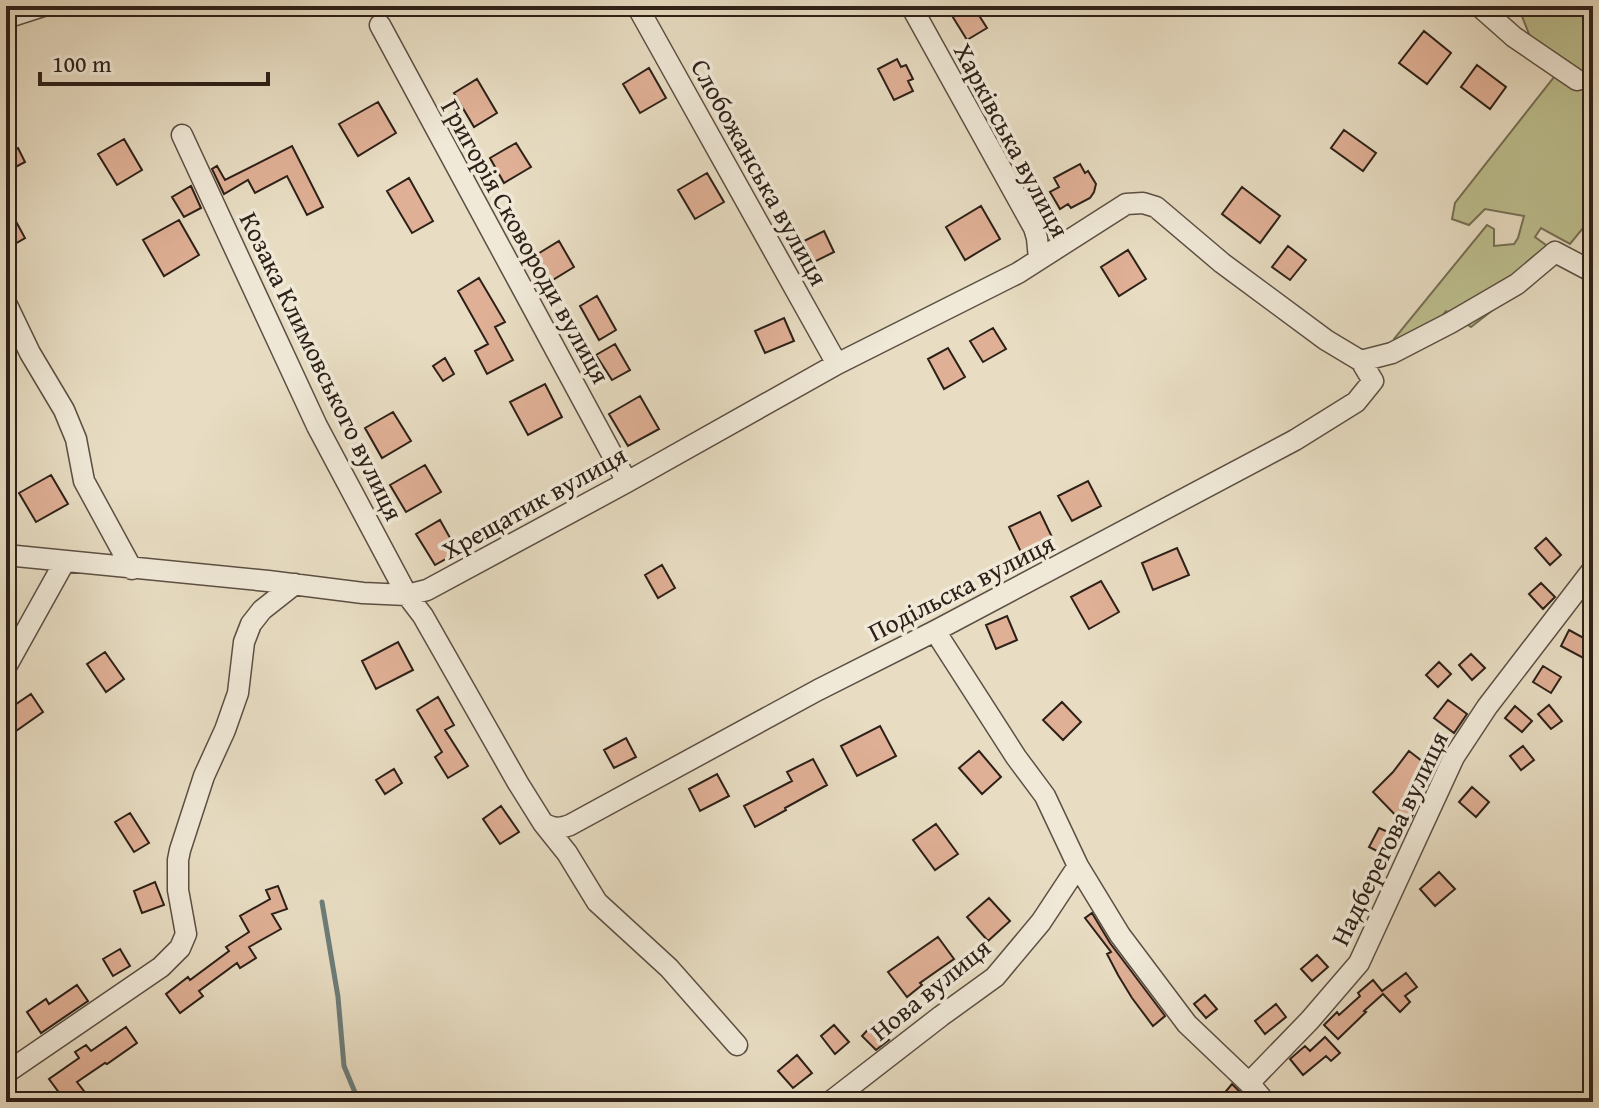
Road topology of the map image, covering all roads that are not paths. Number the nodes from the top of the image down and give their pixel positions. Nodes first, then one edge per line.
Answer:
1 (43, 6) edge
2 (637, 6) edge
3 (911, 6) edge
4 (1479, 6) edge
5 (6, 18) edge
6 (380, 25) dead end
7 (1577, 80) dead end
8 (182, 135) dead end
9 (1039, 259) junction
10 (1593, 272) edge
11 (6, 303) edge
12 (1361, 361) junction
13 (837, 364) junction
14 (627, 482) junction
15 (6, 555) edge
16 (65, 561) junction
17 (132, 569) junction
18 (1593, 569) edge
19 (295, 584) junction
20 (407, 595) junction
21 (935, 631) junction
22 (6, 667) edge
23 (543, 823) junction
24 (1078, 866) junction
25 (737, 1045) dead end
26 (6, 1073) edge
27 (1249, 1083) junction
28 (830, 1102) edge
29 (1265, 1102) edge

1 - 5 street
2 - 13 street, Слобожанська вулиця
3 - 9 street, Харківська вулиця
4 - 7 street
6 - 14 street, Григорія Сковороди вулиця
8 - 20 street, Козака Климовського вулиця
9 - 12 street, Харківська вулиця
9 - 13 street, Хрещатик вулиця
10 - 12 street
11 - 17 street
12 - 21 street, Подільска вулиця
13 - 14 street, Хрещатик вулиця
14 - 20 street, Хрещатик вулиця
15 - 16 street, Хрещатик вулиця
16 - 17 street, Хрещатик вулиця
16 - 22 street
17 - 19 street, Хрещатик вулиця
18 - 27 street, Надберегова вулиця
19 - 20 street, Хрещатик вулиця
19 - 26 street
20 - 23 street, Козака Климовського вулиця
21 - 23 street, Подільска вулиця
21 - 24 street
23 - 25 street
24 - 27 street
24 - 28 street, Нова вулиця
27 - 29 street

